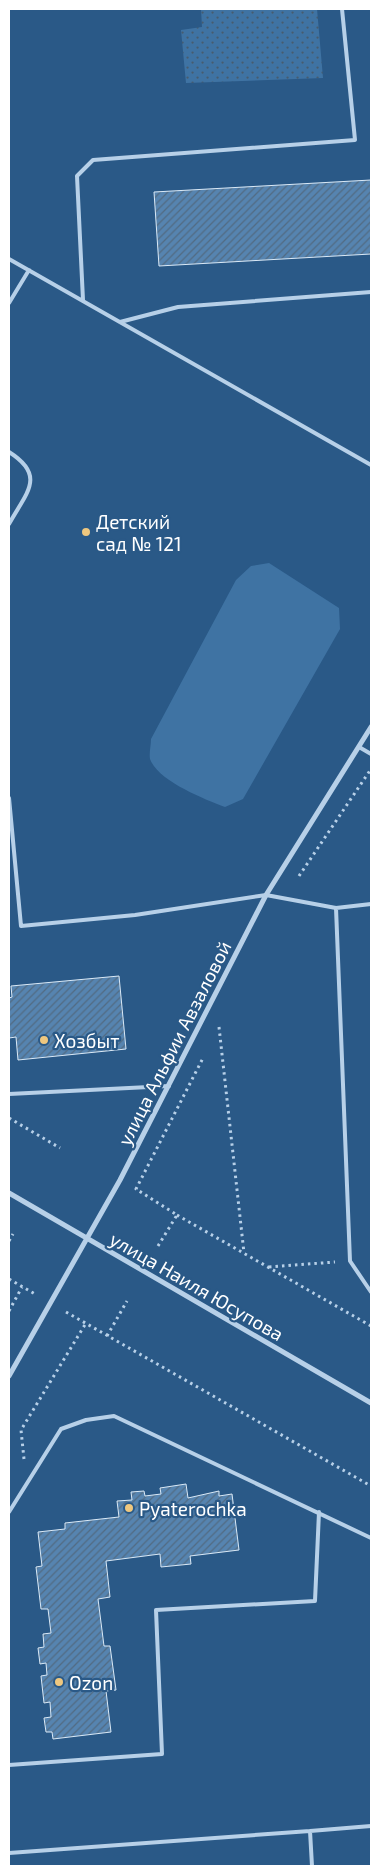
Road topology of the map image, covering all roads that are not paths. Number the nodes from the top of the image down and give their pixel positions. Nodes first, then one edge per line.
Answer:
1 (342, 9) edge
2 (9, 258) edge
3 (29, 270) junction
4 (371, 292) edge
5 (83, 300) junction
6 (9, 303) edge
7 (120, 322) junction
8 (9, 452) edge
9 (371, 465) edge
10 (9, 524) edge
11 (371, 728) edge
12 (359, 747) junction
13 (371, 754) edge
14 (9, 798) edge
15 (266, 895) junction
16 (371, 904) edge
17 (336, 908) junction
18 (170, 1086) junction
19 (9, 1094) edge
20 (9, 1193) edge
21 (86, 1240) junction
22 (371, 1292) edge
23 (9, 1376) edge
24 (371, 1403) edge
25 (9, 1512) edge
26 (319, 1512) junction
27 (371, 1538) edge
28 (9, 1765) edge
29 (371, 1826) edge
30 (310, 1831) junction
31 (9, 1853) edge
32 (312, 1866) edge

1 - 5 lane
2 - 3 lane
3 - 5 lane
3 - 6 lane
4 - 7 lane
5 - 7 lane
7 - 9 lane
8 - 10 lane
11 - 12 street, улица Альфии Авзаловой
12 - 13 lane
12 - 15 street, улица Альфии Авзаловой
14 - 15 lane
15 - 17 lane
15 - 18 street, улица Альфии Авзаловой
16 - 17 lane
17 - 22 lane
18 - 19 lane
18 - 21 street, улица Альфии Авзаловой
20 - 21 street, улица Наиля Юсупова
21 - 23 street, улица Альфии Авзаловой
21 - 24 street, улица Наиля Юсупова
25 - 26 lane
26 - 27 lane
26 - 28 lane
29 - 30 lane
30 - 31 lane
30 - 32 lane

